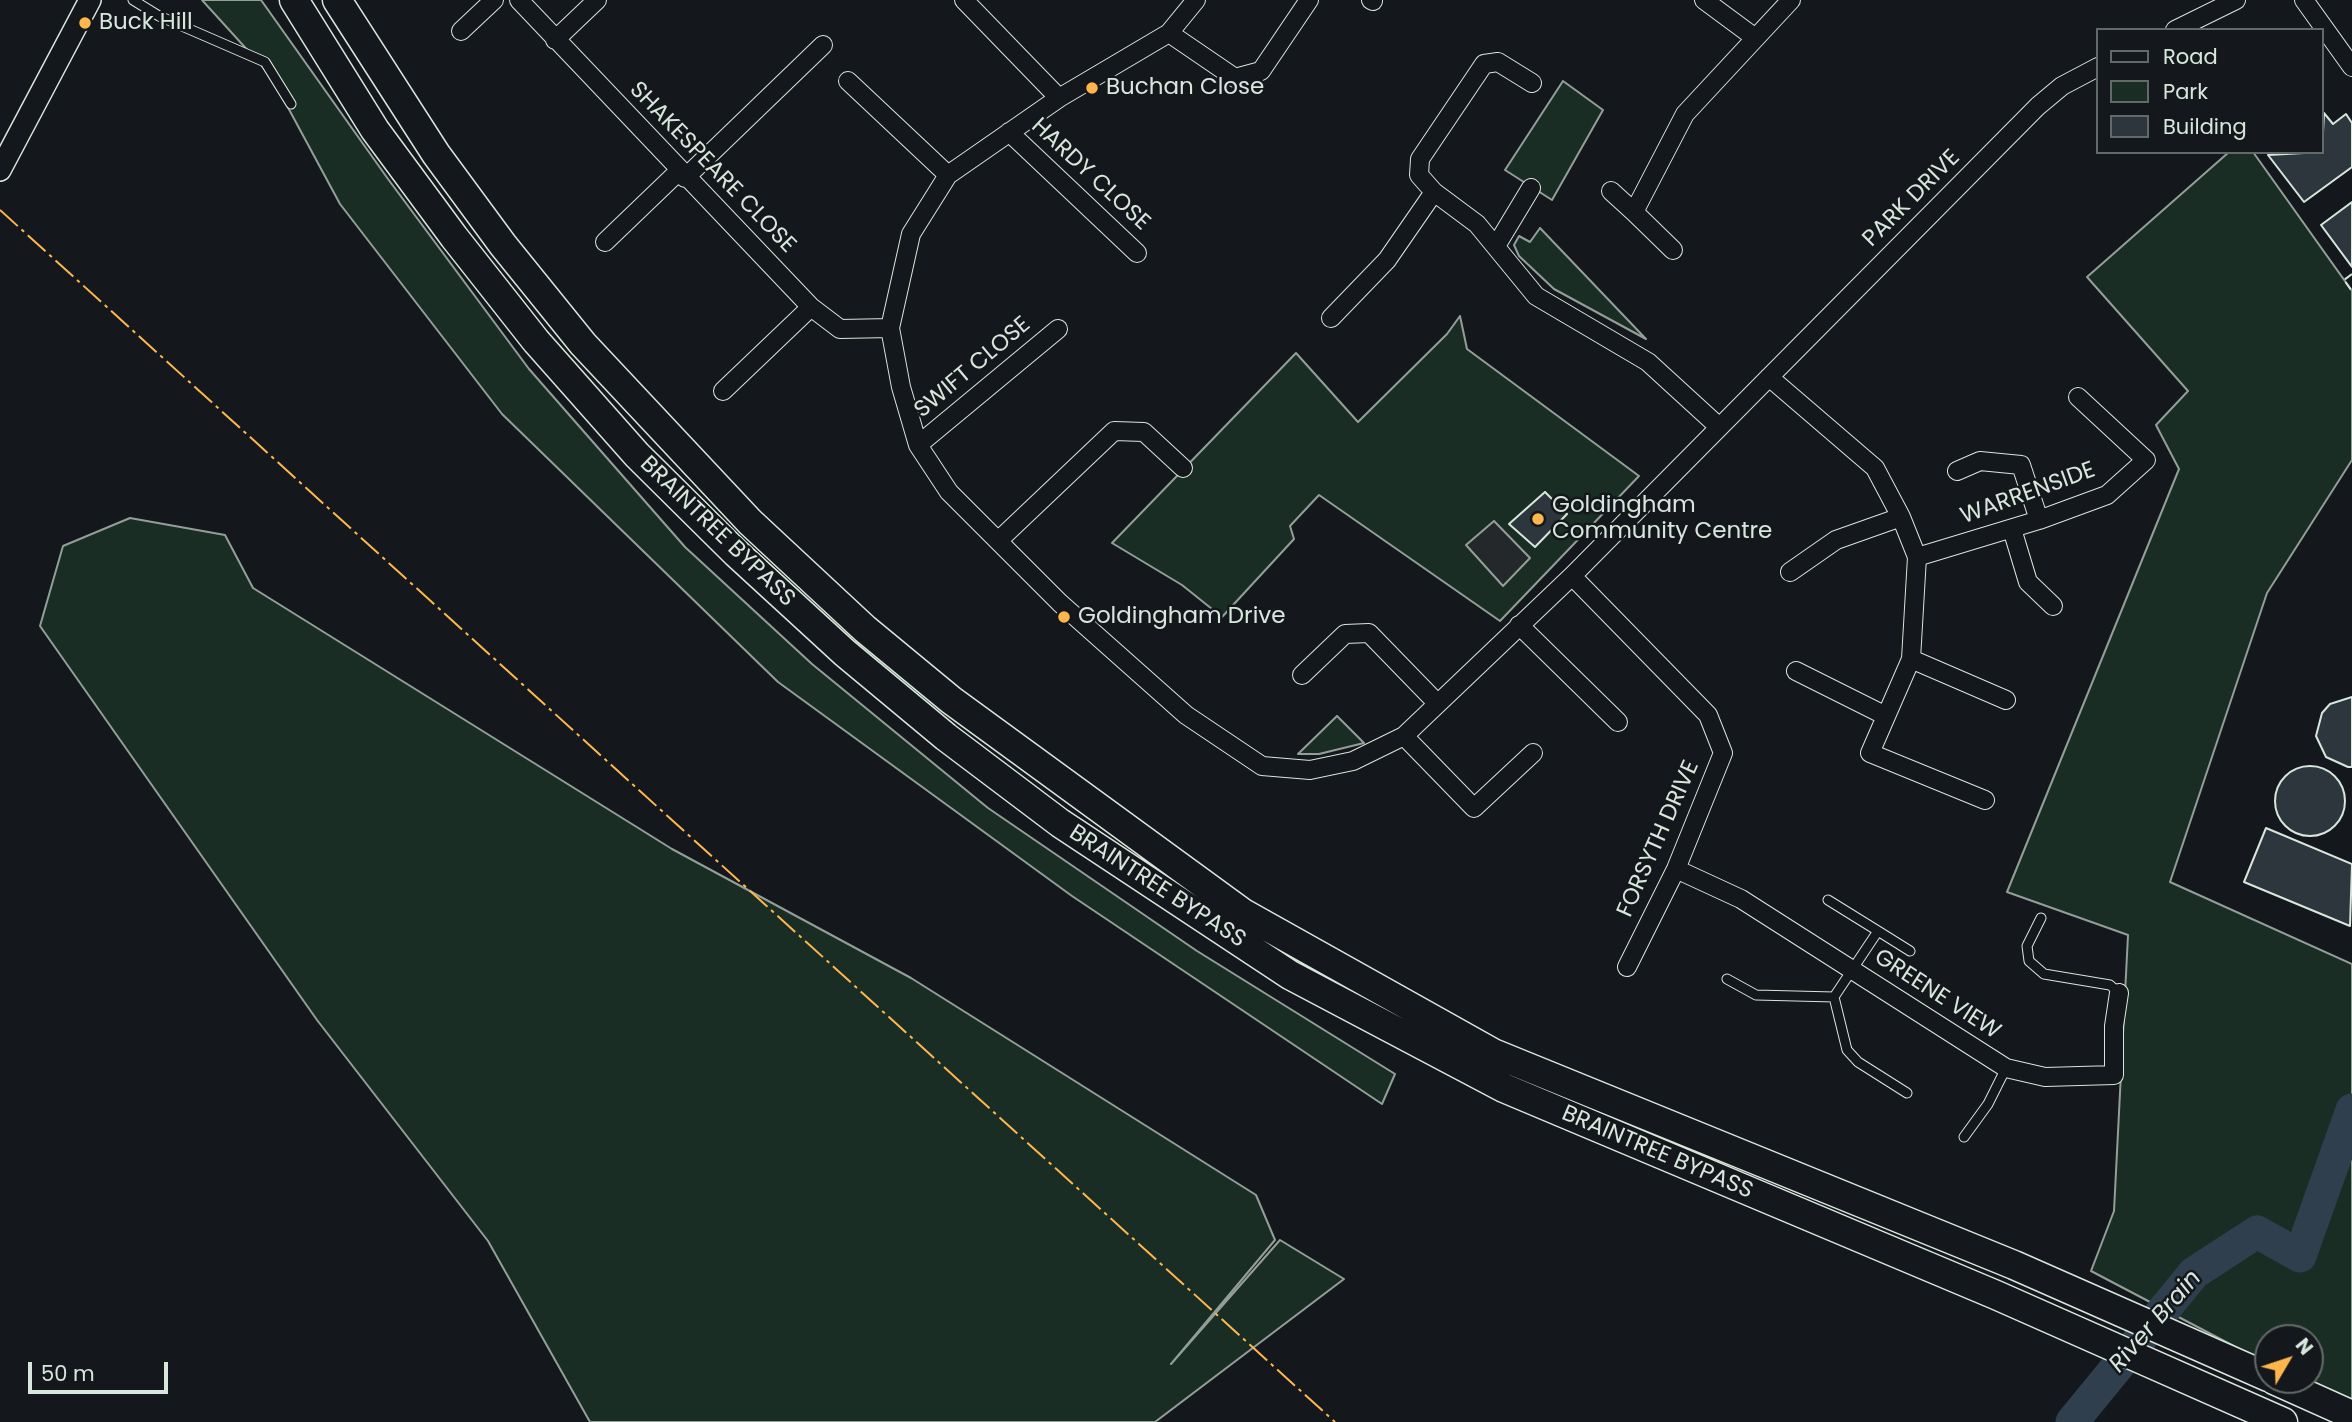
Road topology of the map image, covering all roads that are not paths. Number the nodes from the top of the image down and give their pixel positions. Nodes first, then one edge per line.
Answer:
1 (90, 0) edge
2 (133, 0) edge
3 (294, 0) edge
4 (337, 0) edge
5 (494, 0) edge
6 (519, 0) edge
7 (597, 0) edge
8 (964, 0) edge
9 (1196, 0) edge
10 (1309, 0) edge
11 (1704, 0) edge
12 (1791, 0) edge
13 (2236, 0) edge
14 (2304, 0) edge
15 (2179, 28) edge
16 (461, 31) dead end
17 (1169, 33) junction
18 (1754, 37) junction
19 (555, 40) junction
20 (823, 45) dead end
21 (2352, 67) edge
22 (2096, 68) edge
23 (848, 81) dead end
24 (1532, 83) dead end
25 (1059, 99) junction
26 (291, 104) dead end
27 (1009, 132) junction
28 (0, 170) edge
29 (682, 175) junction
30 (948, 175) junction
31 (1531, 188) dead end
32 (1611, 191) dead end
33 (1434, 192) junction
34 (1634, 212) junction
35 (605, 242) dead end
36 (1496, 246) junction
37 (1673, 250) dead end
38 (1137, 253) dead end
39 (811, 307) junction
40 (1331, 318) dead end
41 (890, 328) junction
42 (1058, 329) dead end
43 (1769, 377) junction
44 (723, 391) dead end
45 (2078, 397) dead end
46 (1718, 426) junction
47 (918, 445) junction
48 (1183, 468) dead end
49 (1957, 471) dead end
50 (1900, 517) junction
51 (2039, 520) junction
52 (2012, 529) junction
53 (998, 541) junction
54 (1917, 557) junction
55 (1790, 572) dead end
56 (1572, 576) junction
57 (2053, 606) dead end
58 (1519, 625) junction
59 (1911, 659) junction
60 (1796, 671) dead end
61 (1302, 675) dead end
62 (2006, 700) dead end
63 (1437, 704) junction
64 (1886, 716) junction
65 (1618, 722) dead end
66 (1404, 736) junction
67 (1533, 752) dead end
68 (1985, 800) dead end
69 (1676, 869) junction
70 (1828, 900) dead end
71 (2041, 918) dead end
72 (1878, 931) junction
73 (1910, 951) dead end
74 (1627, 967) dead end
75 (1854, 971) junction
76 (1727, 979) dead end
77 (2119, 993) joint
78 (1833, 997) junction
79 (2006, 1068) junction
80 (1907, 1093) dead end
81 (1964, 1138) dead end
82 (2254, 1371) edge
83 (2305, 1394) edge
84 (2352, 1415) edge
85 (2283, 1422) edge

1 - 28 street
2 - 26 lane
3 - 85 highway, BRAINTREE BYPASS
4 - 82 highway, BRAINTREE BYPASS
5 - 16 street
6 - 19 street, SHAKESPEARE CLOSE
7 - 19 street
8 - 25 street
9 - 17 street
10 - 17 street
11 - 18 street
12 - 18 street
13 - 15 street
14 - 21 street
17 - 25 street
18 - 34 street
19 - 29 street, SHAKESPEARE CLOSE
20 - 29 street
22 - 43 street, PARK DRIVE
23 - 30 street
24 - 33 street
25 - 27 street
27 - 30 street
27 - 38 street, HARDY CLOSE
29 - 35 street
29 - 39 street, SHAKESPEARE CLOSE
30 - 41 street
31 - 36 street
32 - 34 street
33 - 36 street
33 - 40 street
34 - 37 street
36 - 46 street
39 - 41 street, SHAKESPEARE CLOSE
39 - 44 street
41 - 47 street
42 - 47 street, SWIFT CLOSE
43 - 46 street
43 - 50 street
45 - 51 street, WARRENSIDE
46 - 56 street
47 - 53 street
48 - 53 street
49 - 51 street
50 - 54 street
50 - 55 street
51 - 52 street, WARRENSIDE
52 - 54 street, WARRENSIDE
52 - 57 street
53 - 66 street
54 - 59 street
56 - 58 street
56 - 69 street, FORSYTH DRIVE
58 - 63 street
58 - 65 street
59 - 62 street
59 - 64 street
60 - 64 street
61 - 63 street
63 - 66 street
64 - 68 street
66 - 67 street
69 - 74 street, FORSYTH DRIVE
69 - 75 street, GREENE VIEW
70 - 72 lane
71 - 77 lane
72 - 73 lane
72 - 75 lane
75 - 78 lane
75 - 79 street, GREENE VIEW
76 - 78 lane
77 - 79 street, GREENE VIEW
78 - 80 lane
79 - 81 lane
83 - 84 highway

